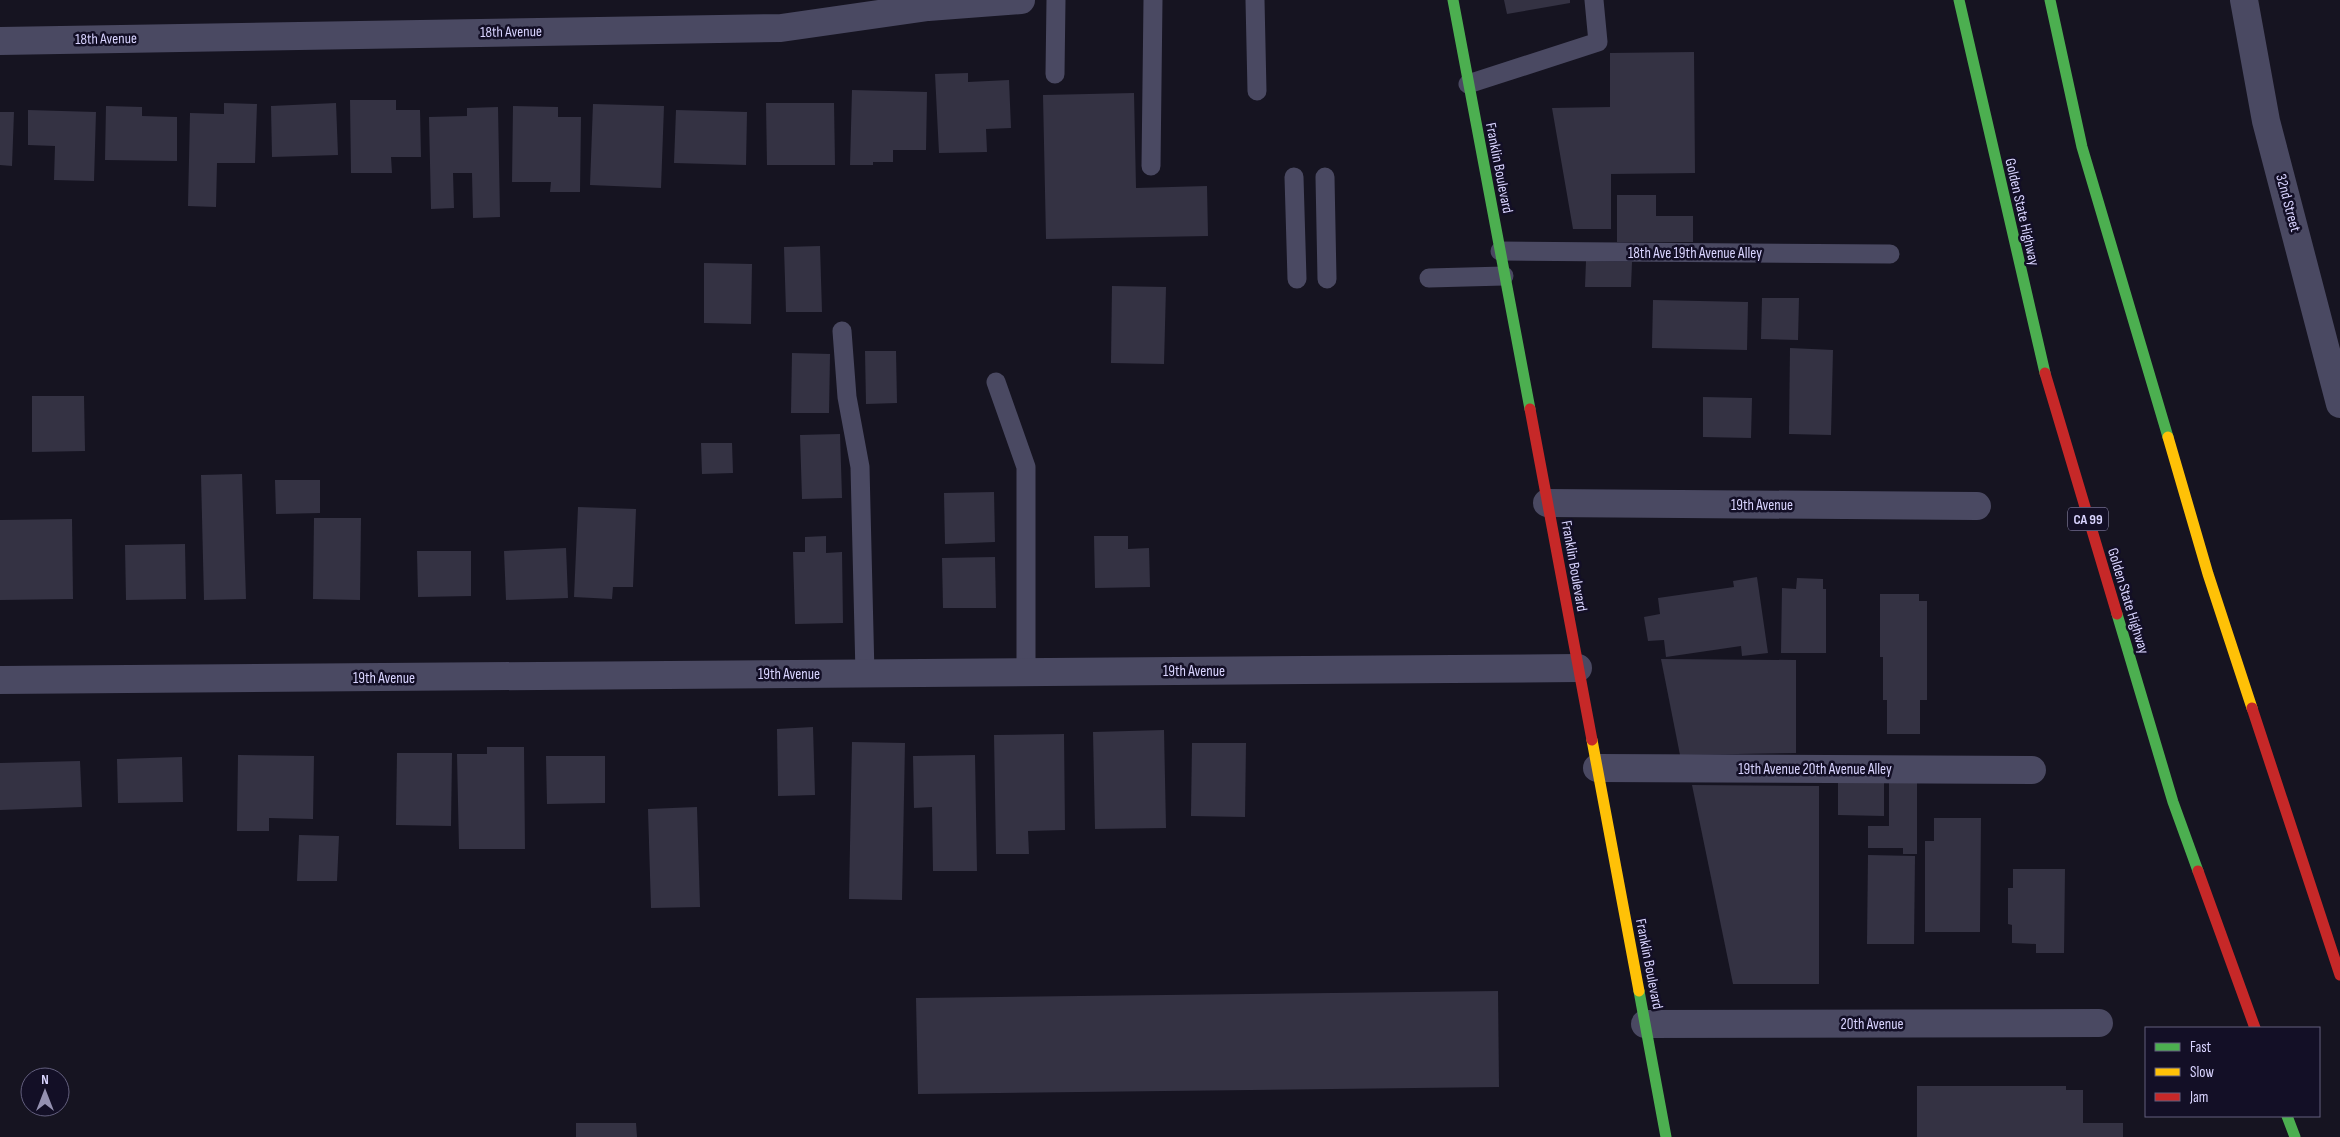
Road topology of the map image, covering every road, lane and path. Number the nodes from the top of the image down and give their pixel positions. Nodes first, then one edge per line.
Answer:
1 (1021, 0) edge
2 (1056, 0) edge
3 (1153, 0) edge
4 (1255, 0) edge
5 (1453, 0) edge
6 (1594, 0) edge
7 (1959, 0) edge
8 (2050, 0) edge
9 (2244, 0) edge
10 (834, 11) edge
11 (0, 41) edge
12 (1055, 74) dead end
13 (1468, 84) junction
14 (1257, 91) dead end
15 (1151, 166) dead end
16 (1294, 177) dead end
17 (1325, 177) dead end
18 (1500, 251) junction
19 (1890, 254) dead end
20 (1504, 276) junction
21 (1429, 278) dead end
22 (1326, 279) dead end
23 (1297, 280) dead end
24 (842, 331) dead end
25 (996, 382) dead end
26 (2340, 404) edge
27 (1547, 504) junction
28 (1977, 506) dead end
29 (1578, 668) junction
30 (1026, 673) junction
31 (864, 674) junction
32 (0, 680) edge
33 (1597, 768) junction
34 (2032, 770) dead end
35 (2340, 975) edge
36 (2099, 1023) dead end
37 (1644, 1024) junction
38 (2255, 1027) edge
39 (2287, 1117) edge
40 (1666, 1137) edge
41 (2295, 1137) edge

1 - 10 street, 18th Avenue
2 - 12 lane
3 - 15 lane
4 - 14 lane
5 - 13 main road, Franklin Boulevard
6 - 13 lane
7 - 38 main road, Golden State Highway / CA 99
8 - 35 main road
9 - 26 street, 32nd Street
10 - 11 street, 18th Avenue
13 - 18 main road, Franklin Boulevard
16 - 23 lane
17 - 22 lane
18 - 19 lane, 18th Ave 19th Avenue Alley
18 - 20 main road, Franklin Boulevard
20 - 21 lane
20 - 27 main road, Franklin Boulevard
24 - 31 lane
25 - 30 lane
27 - 28 street, 19th Avenue
27 - 29 main road, Franklin Boulevard
29 - 30 street, 19th Avenue
29 - 33 main road, Franklin Boulevard
30 - 31 street, 19th Avenue
31 - 32 street, 19th Avenue
33 - 34 street, 19th Avenue 20th Avenue Alley
33 - 37 main road, Franklin Boulevard
36 - 37 street, 20th Avenue
37 - 40 main road, Franklin Boulevard
39 - 41 main road

